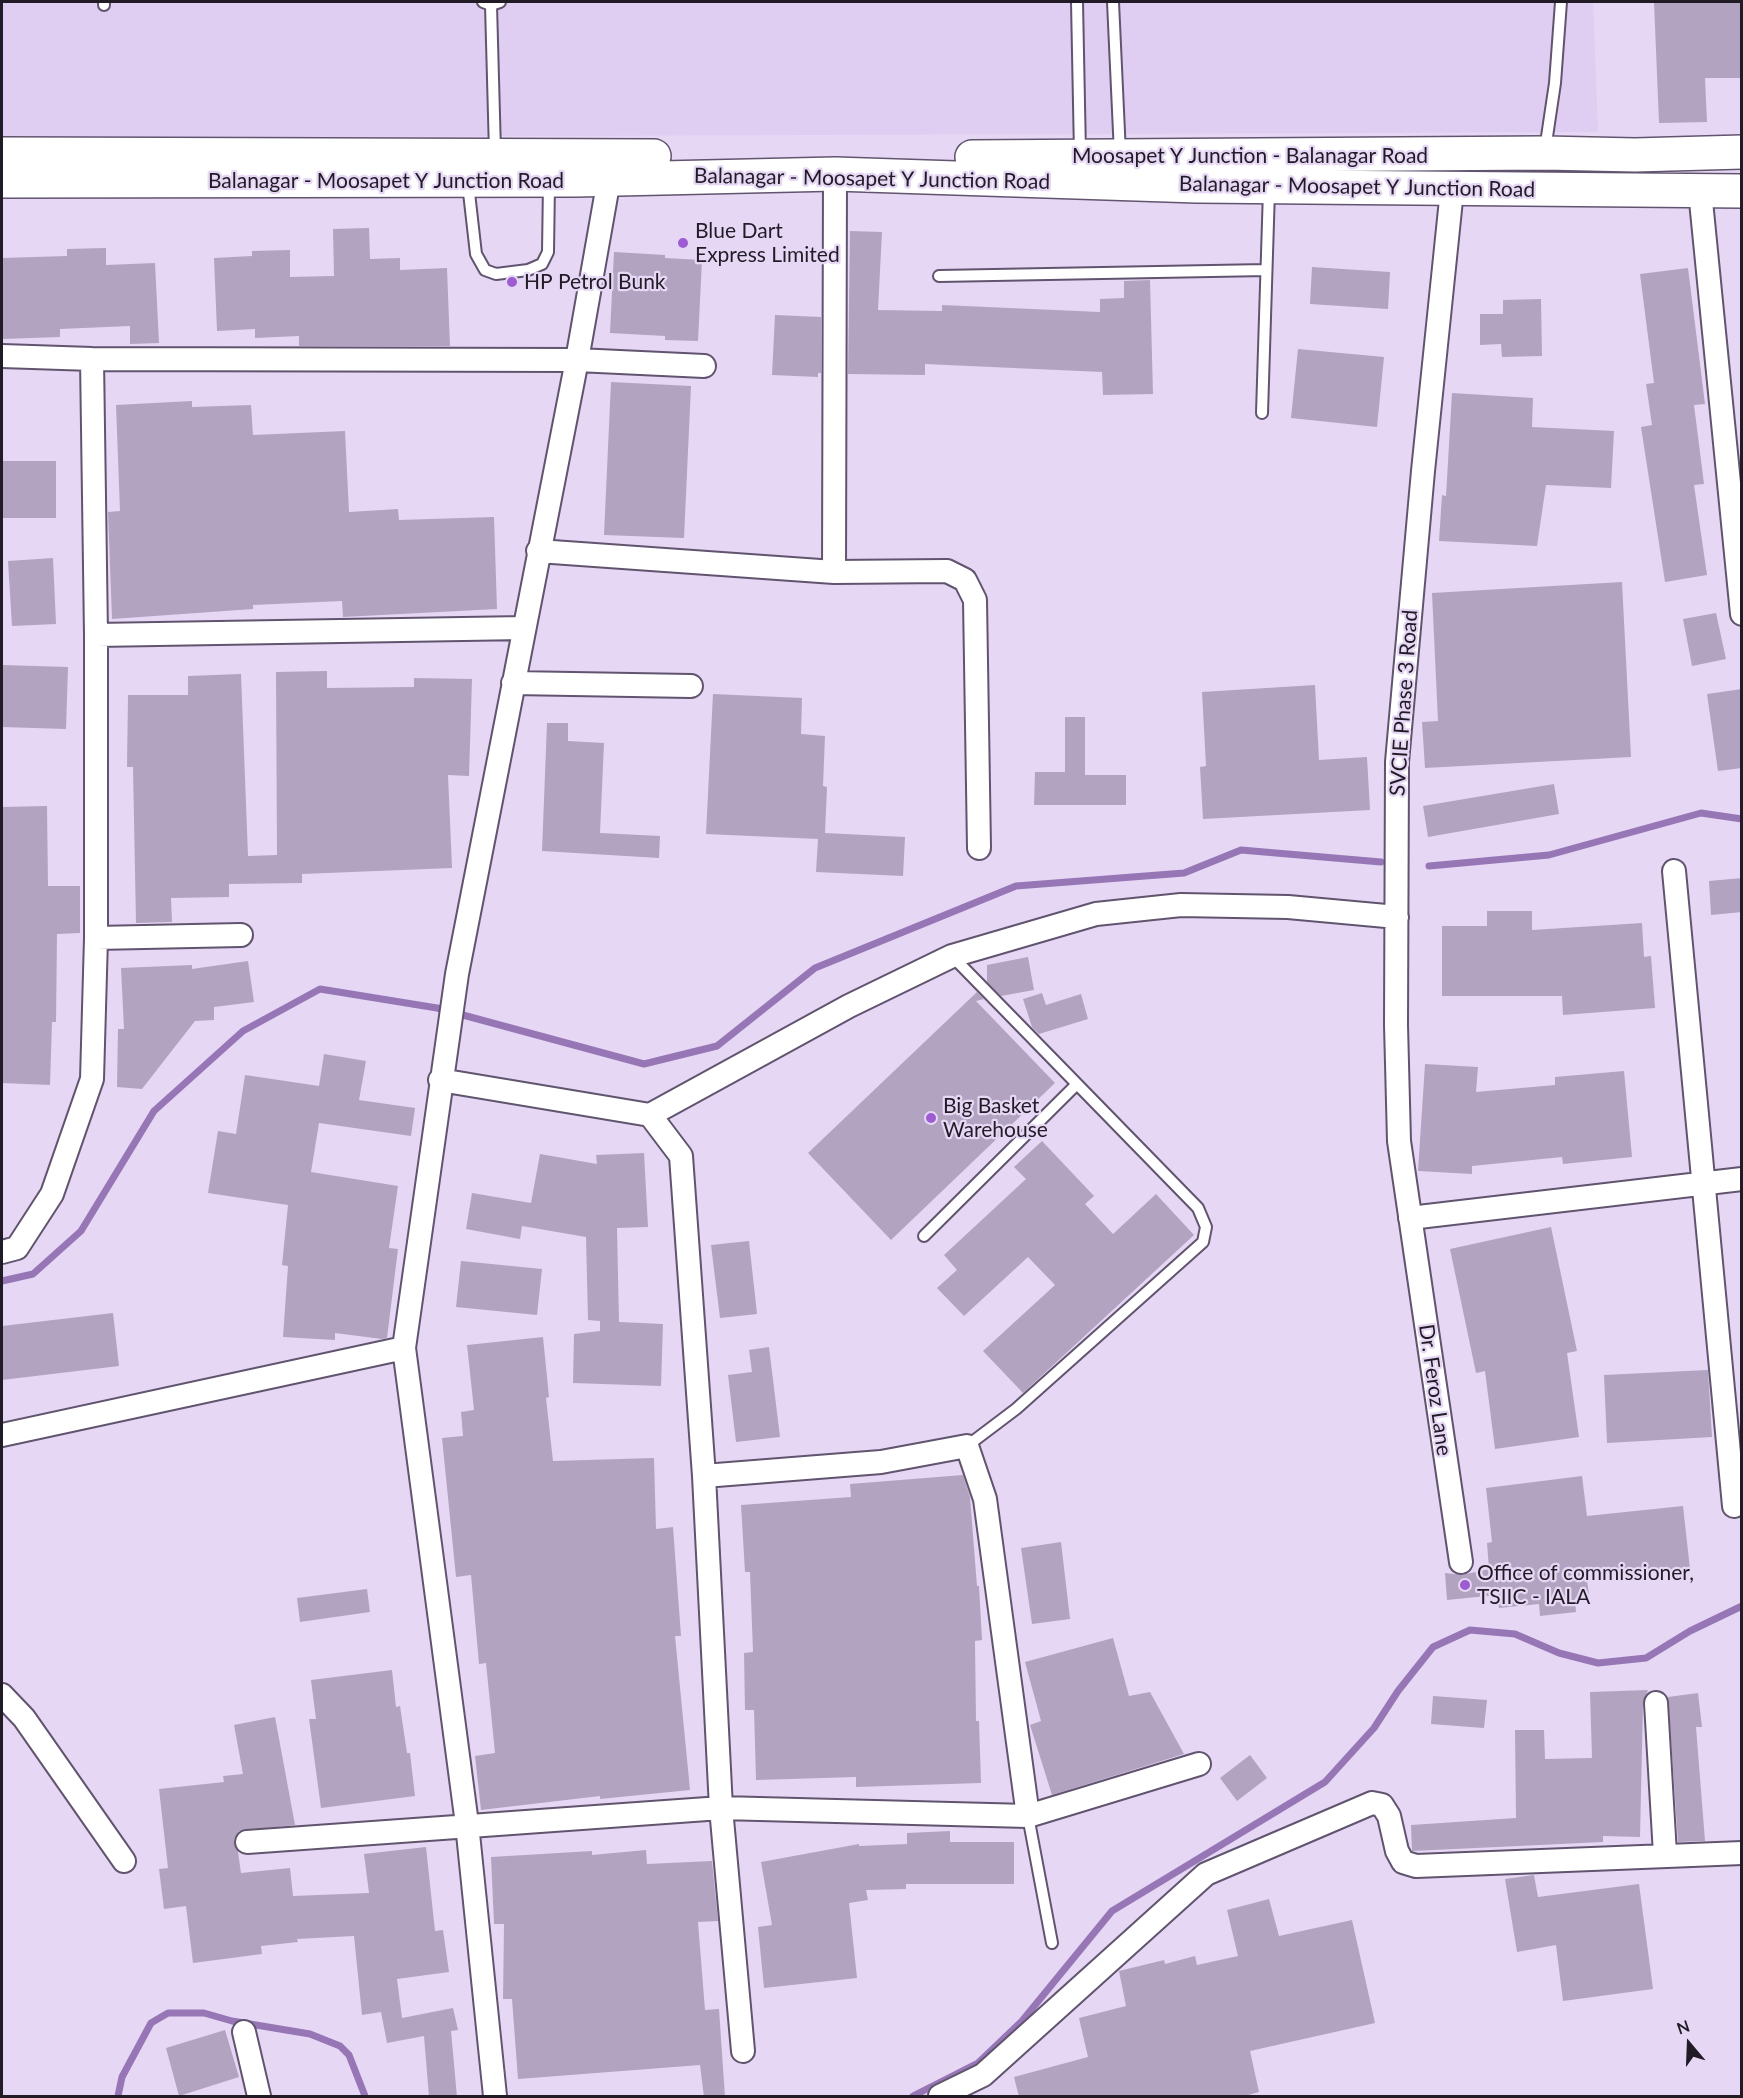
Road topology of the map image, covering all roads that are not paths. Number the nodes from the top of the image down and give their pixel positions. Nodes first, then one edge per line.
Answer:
1 (1077, 2) edge
2 (1113, 2) edge
3 (1561, 2) edge
4 (491, 3) edge
5 (1742, 152) edge
6 (1545, 153) junction
7 (2, 154) edge
8 (495, 155) junction
9 (1120, 157) junction
10 (1081, 158) junction
11 (835, 174) junction
12 (609, 179) junction
13 (468, 180) junction
14 (549, 180) junction
15 (2, 181) edge
16 (1269, 187) junction
17 (1452, 190) junction
18 (1700, 191) junction
19 (1742, 191) edge
20 (1266, 270) junction
21 (939, 276) dead end
22 (2, 356) edge
23 (92, 359) junction
24 (577, 360) junction
25 (704, 366) dead end
26 (1262, 413) dead end
27 (538, 551) junction
28 (834, 572) junction
29 (1742, 614) edge
30 (524, 627) junction
31 (96, 635) junction
32 (513, 683) junction
33 (691, 686) dead end
34 (979, 848) dead end
35 (1674, 871) dead end
36 (1396, 917) junction
37 (241, 935) dead end
38 (96, 938) junction
39 (952, 956) junction
40 (440, 1080) junction
41 (1077, 1084) junction
42 (650, 1115) junction
43 (1742, 1179) edge
44 (1703, 1184) junction
45 (1410, 1218) junction
46 (924, 1236) dead end
47 (2, 1252) edge
48 (404, 1348) junction
49 (2, 1435) edge
50 (967, 1446) junction
51 (704, 1476) junction
52 (1734, 1506) dead end
53 (1461, 1562) dead end
54 (2, 1695) edge
55 (1656, 1702) dead end
56 (1199, 1764) dead end
57 (721, 1808) junction
58 (1028, 1816) junction
59 (467, 1824) junction
60 (247, 1842) dead end
61 (1742, 1853) edge
62 (1665, 1854) junction
63 (124, 1861) dead end
64 (1052, 1943) dead end
65 (244, 2031) dead end
66 (742, 2051) dead end
67 (259, 2097) edge
68 (495, 2097) edge
69 (940, 2097) edge

1 - 10 lane
2 - 9 lane
3 - 6 lane
4 - 8 lane
5 - 6 main road, Moosapet Y Junction - Balanagar Road
6 - 9 main road, Moosapet Y Junction - Balanagar Road
7 - 8 main road, Moosapet Y Junction - Balanagar Road
8 - 10 main road, Moosapet Y Junction - Balanagar Road
9 - 10 main road, Moosapet Y Junction - Balanagar Road
11 - 12 main road, Balanagar - Moosapet Y Junction Road
11 - 16 main road, Balanagar - Moosapet Y Junction Road
11 - 28 street
12 - 14 main road, Balanagar - Moosapet Y Junction Road
12 - 24 street
13 - 14 main road, Balanagar - Moosapet Y Junction Road
13 - 14 lane
13 - 15 main road, Balanagar - Moosapet Y Junction Road
16 - 17 main road, Balanagar - Moosapet Y Junction Road
16 - 20 lane
17 - 18 main road, Balanagar - Moosapet Y Junction Road
17 - 36 street, SVCIE Phase 3 Road
18 - 19 main road, Balanagar - Moosapet Y Junction Road
18 - 29 street
20 - 21 lane
20 - 26 lane
22 - 23 street
23 - 24 street
23 - 31 street
24 - 25 street
24 - 27 street
27 - 28 street
27 - 30 street
28 - 34 street
30 - 31 street
30 - 32 street
31 - 38 street
32 - 33 street
32 - 40 street
35 - 44 street
36 - 39 street
36 - 45 street, SVCIE Phase 3 Road
37 - 38 street
38 - 47 street
39 - 41 lane
39 - 42 street
40 - 42 street
40 - 48 street
41 - 46 lane
41 - 50 lane
42 - 51 street
43 - 44 street
44 - 45 street
44 - 52 street
45 - 53 street, Dr. Feroz Lane
48 - 49 street
48 - 59 street
50 - 51 street
50 - 58 street
51 - 57 street
54 - 63 street
55 - 62 street
56 - 58 street
57 - 58 street
57 - 59 street
57 - 66 street
58 - 64 lane
59 - 60 street
59 - 68 street
61 - 62 street
62 - 69 street
65 - 67 street

